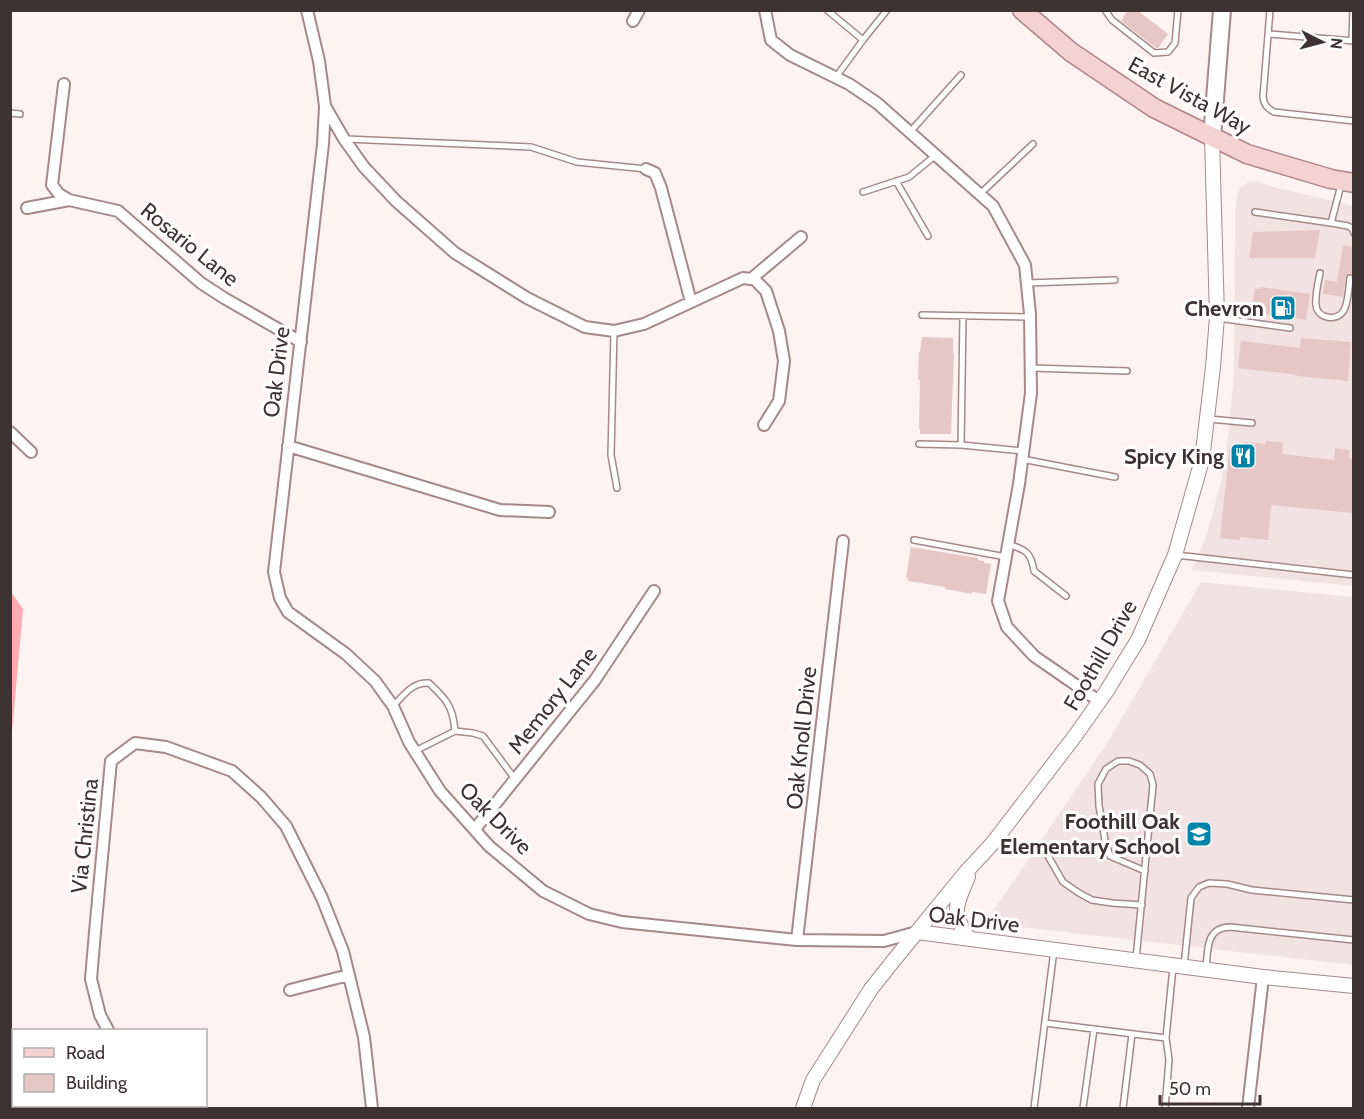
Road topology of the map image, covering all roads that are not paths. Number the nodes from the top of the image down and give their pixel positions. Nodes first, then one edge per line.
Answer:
1 (308, 10) edge
2 (639, 10) edge
3 (765, 10) edge
4 (827, 10) edge
5 (887, 10) edge
6 (1022, 10) edge
7 (1105, 10) edge
8 (1178, 10) edge
9 (1222, 10) edge
10 (1270, 10) edge
11 (1353, 10) edge
12 (633, 21) dead end
13 (1269, 34) junction
14 (863, 40) junction
15 (1353, 40) edge
16 (961, 75) dead end
17 (836, 78) junction
18 (64, 84) dead end
19 (325, 106) junction
20 (10, 113) edge
21 (20, 114) dead end
22 (1353, 121) edge
23 (910, 132) junction
24 (1212, 138) junction
25 (344, 139) junction
26 (1033, 144) dead end
27 (936, 155) junction
28 (646, 170) joint
29 (896, 181) junction
30 (1348, 182) edge
31 (863, 192) dead end
32 (980, 194) junction
33 (69, 200) junction
34 (27, 208) dead end
35 (1255, 212) dead end
36 (1331, 222) junction
37 (1353, 232) edge
38 (928, 236) dead end
39 (801, 237) dead end
40 (1320, 273) dead end
41 (1350, 278) dead end
42 (751, 279) junction
43 (1114, 280) dead end
44 (1027, 283) junction
45 (691, 302) junction
46 (922, 315) dead end
47 (963, 316) junction
48 (1031, 317) junction
49 (1217, 317) junction
50 (1290, 328) dead end
51 (614, 331) junction
52 (301, 342) junction
53 (1031, 368) junction
54 (1127, 371) dead end
55 (1207, 419) junction
56 (1252, 423) dead end
57 (764, 425) dead end
58 (10, 432) edge
59 (920, 444) dead end
60 (961, 445) junction
61 (288, 446) junction
62 (31, 452) dead end
63 (1023, 455) junction
64 (1114, 477) dead end
65 (617, 488) dead end
66 (549, 512) dead end
67 (843, 540) dead end
68 (914, 540) dead end
69 (1008, 544) junction
70 (1175, 555) junction
71 (1006, 557) junction
72 (1353, 575) edge
73 (654, 591) dead end
74 (1066, 596) dead end
75 (1100, 701) junction
76 (393, 706) junction
77 (455, 731) junction
78 (414, 752) junction
79 (515, 779) junction
80 (475, 829) junction
81 (1048, 856) dead end
82 (974, 864) junction
83 (1145, 871) junction
84 (1353, 900) edge
85 (1142, 905) junction
86 (917, 932) junction
87 (969, 939) junction
88 (1353, 939) edge
89 (798, 940) junction
90 (1054, 950) junction
91 (1136, 960) junction
92 (1179, 966) junction
93 (1206, 969) junction
94 (349, 975) junction
95 (1263, 977) junction
96 (1353, 986) edge
97 (290, 990) dead end
98 (1045, 1023) junction
99 (107, 1029) edge
100 (1094, 1029) junction
101 (1132, 1034) junction
102 (1166, 1038) junction
103 (372, 1108) edge
104 (803, 1108) edge
105 (1034, 1108) edge
106 (1083, 1108) edge
107 (1123, 1108) edge
108 (1165, 1108) edge
109 (1248, 1108) edge

1 - 19 street, Oak Drive
2 - 12 street
3 - 17 street
4 - 14 lane
5 - 14 lane
6 - 24 main road, East Vista Way
7 - 8 lane
9 - 24 main road
10 - 13 lane
11 - 15 lane
13 - 15 lane
13 - 22 lane
14 - 17 lane
16 - 23 lane
17 - 23 street
18 - 33 street
19 - 25 street
19 - 52 street, Oak Drive
20 - 21 lane
23 - 27 street
24 - 30 main road, East Vista Way
24 - 49 street, Foothill Drive
25 - 28 lane
25 - 51 street
26 - 32 lane
27 - 29 lane
27 - 32 street
28 - 45 street
29 - 31 lane
29 - 38 lane
30 - 36 lane
32 - 44 street
33 - 34 street
33 - 52 street, Rosario Lane
35 - 36 lane
36 - 37 lane
39 - 42 street
40 - 41 lane
42 - 45 street
42 - 57 street
43 - 44 lane
44 - 48 street
45 - 51 street
46 - 47 lane
47 - 48 lane
47 - 60 lane
48 - 53 street
49 - 50 lane
49 - 55 street, Foothill Drive
51 - 65 lane
52 - 61 street, Oak Drive
53 - 54 lane
53 - 63 street
55 - 56 lane
55 - 70 street, Foothill Drive
58 - 62 street
59 - 60 lane
60 - 63 lane
61 - 66 street
61 - 76 street, Oak Drive
63 - 64 lane
63 - 69 street
67 - 89 street, Oak Knoll Drive
68 - 71 lane
69 - 71 street
69 - 74 lane
70 - 72 lane
70 - 75 street, Foothill Drive
71 - 75 street
73 - 79 street, Memory Lane
75 - 82 street, Foothill Drive
76 - 77 lane
76 - 78 street, Oak Drive
77 - 78 lane
77 - 79 lane
78 - 80 street, Oak Drive
79 - 80 street, Memory Lane
80 - 89 street, Oak Drive
81 - 85 lane
82 - 86 street, Foothill Drive
82 - 87 street
83 - 83 lane
83 - 85 lane
84 - 92 lane
85 - 91 lane
86 - 87 street, Oak Drive
86 - 89 street, Oak Drive
86 - 104 street, Foothill Drive
87 - 90 street, Oak Drive
88 - 93 lane
90 - 91 street, Oak Drive
90 - 98 lane
91 - 92 street, Oak Drive
92 - 93 street, Oak Drive
92 - 102 lane
93 - 95 street, Oak Drive
94 - 97 street
94 - 99 street, Via Christina
94 - 103 street, Via Christina
95 - 96 street, Oak Drive
95 - 109 street
98 - 100 lane
98 - 105 lane
100 - 101 lane
100 - 106 lane
101 - 102 lane
101 - 107 lane
102 - 108 lane

